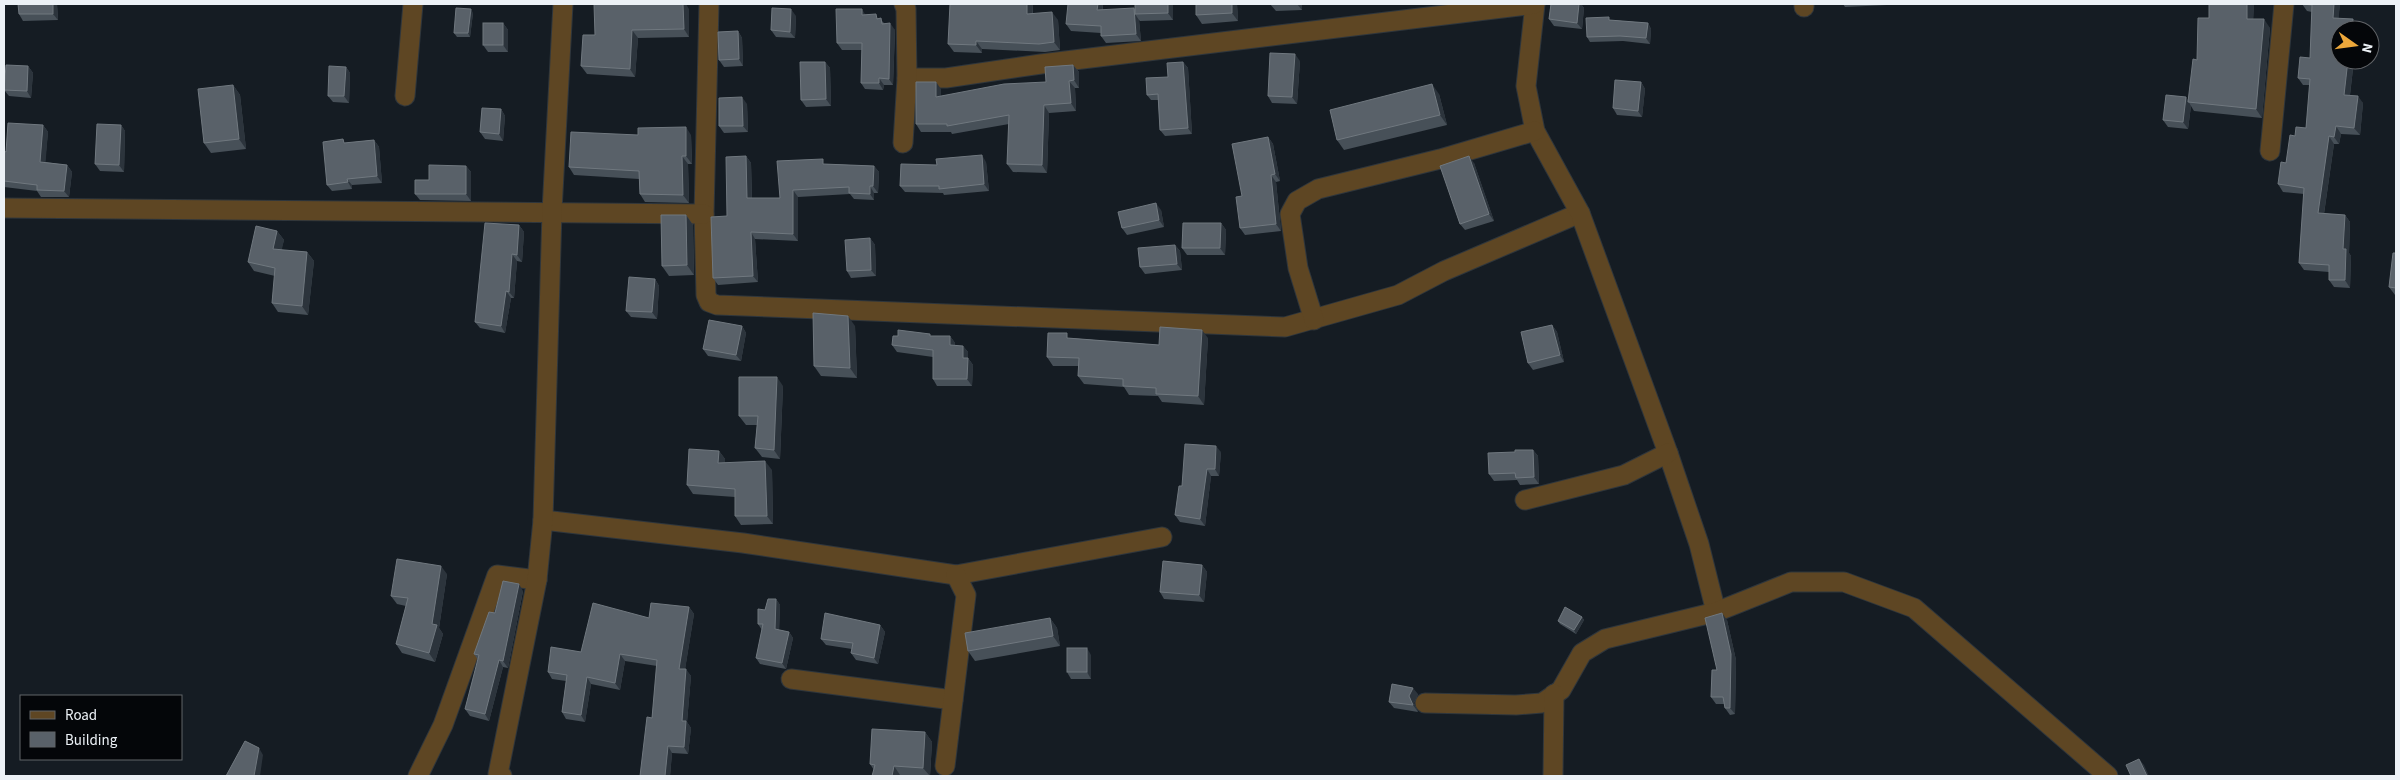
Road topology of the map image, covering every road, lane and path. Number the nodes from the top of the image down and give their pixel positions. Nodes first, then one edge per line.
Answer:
1 (413, 4) edge
2 (563, 4) edge
3 (709, 4) edge
4 (904, 4) edge
5 (1535, 4) edge
6 (2284, 4) edge
7 (907, 78) junction
8 (405, 96) dead end
9 (1535, 131) junction
10 (903, 143) dead end
11 (2270, 151) dead end
12 (4, 208) edge
13 (552, 211) junction
14 (1580, 213) junction
15 (704, 214) junction
16 (1314, 320) junction
17 (1668, 453) junction
18 (1525, 500) dead end
19 (542, 520) junction
20 (1162, 537) dead end
21 (956, 575) junction
22 (537, 580) junction
23 (1716, 612) junction
24 (791, 679) dead end
25 (1554, 694) junction
26 (953, 700) junction
27 (1425, 703) dead end
28 (945, 766) dead end
29 (418, 776) edge
30 (502, 776) edge
31 (1553, 776) edge
32 (2108, 776) edge

1 - 8 street
2 - 13 street
3 - 15 street
4 - 7 street
5 - 7 street
5 - 9 street
6 - 11 street
7 - 10 street
9 - 14 street
9 - 16 street
12 - 13 street
13 - 15 street
13 - 19 street
14 - 16 street
14 - 17 street
15 - 16 street
17 - 18 street
17 - 23 street
19 - 21 street
19 - 22 street
20 - 21 street
21 - 26 street
22 - 29 street
22 - 30 street
23 - 25 street
23 - 32 street
24 - 26 street
25 - 27 street
25 - 31 street
26 - 28 street

